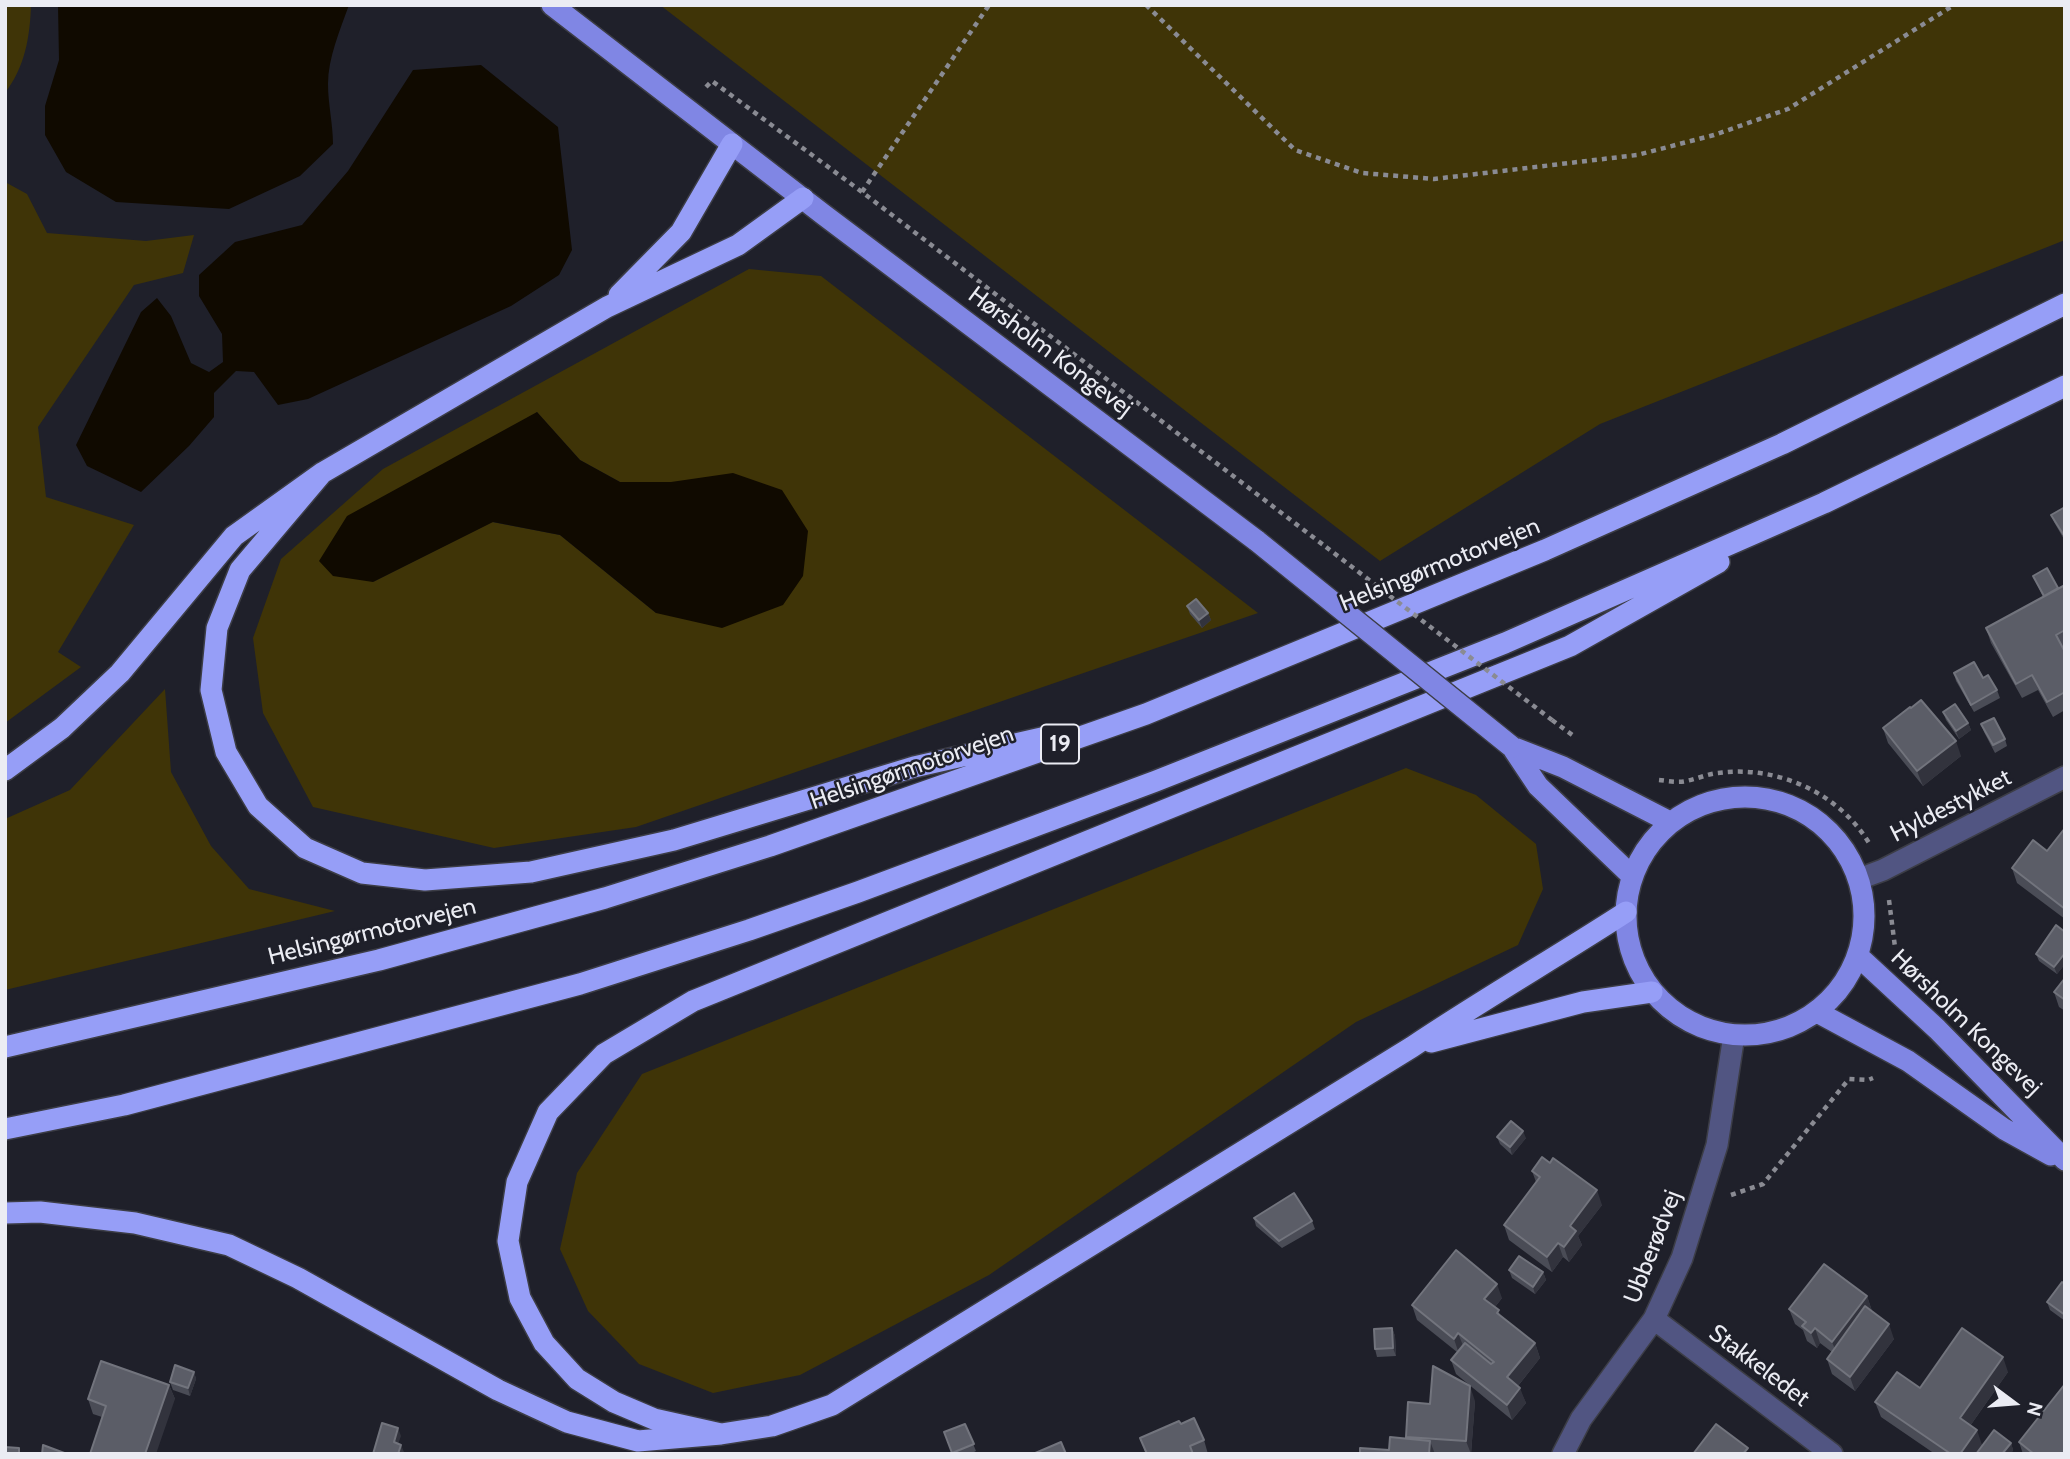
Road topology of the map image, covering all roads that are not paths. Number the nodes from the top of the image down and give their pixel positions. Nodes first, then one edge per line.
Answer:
1 (552, 5) edge
2 (732, 144) junction
3 (803, 198) junction
4 (2065, 304) edge
5 (607, 307) junction
6 (2065, 386) edge
7 (322, 473) junction
8 (1824, 503) junction
9 (1146, 714) junction
10 (1512, 747) junction
11 (5, 771) edge
12 (2065, 777) edge
13 (1670, 822) junction
14 (1632, 876) junction
15 (1859, 879) junction
16 (1626, 912) junction
17 (1858, 956) junction
18 (1652, 992) junction
19 (1817, 1012) junction
20 (1734, 1035) junction
21 (5, 1047) edge
22 (1412, 1047) junction
23 (5, 1129) edge
24 (2065, 1161) edge
25 (5, 1213) edge
26 (1654, 1319) junction
27 (721, 1434) junction
28 (1563, 1454) edge
29 (1832, 1454) edge

1 - 2 main road, Hørsholm Kongevej
2 - 3 main road, Hørsholm Kongevej
2 - 5 highway
3 - 5 highway
3 - 10 main road, Hørsholm Kongevej, bridge
4 - 9 highway, Helsingørmotorvejen / 19
5 - 7 highway
6 - 8 highway
7 - 9 highway
7 - 11 highway
8 - 23 highway
8 - 27 highway
9 - 21 highway, Helsingørmotorvejen / 19
10 - 13 main road, Hørsholm Kongevej
10 - 14 main road, Hørsholm Kongevej
12 - 15 street, Hyldestykket
13 - 14 main road
13 - 15 main road
14 - 16 main road
15 - 17 main road
16 - 18 main road
16 - 22 highway
17 - 19 main road
17 - 24 main road, Hørsholm Kongevej
18 - 20 main road
18 - 22 highway
19 - 20 main road
19 - 24 main road, Hørsholm Kongevej
20 - 26 street, Ubberødvej
22 - 27 highway
25 - 27 highway
26 - 28 street, Ubberødvej
26 - 29 street, Stakkeledet

